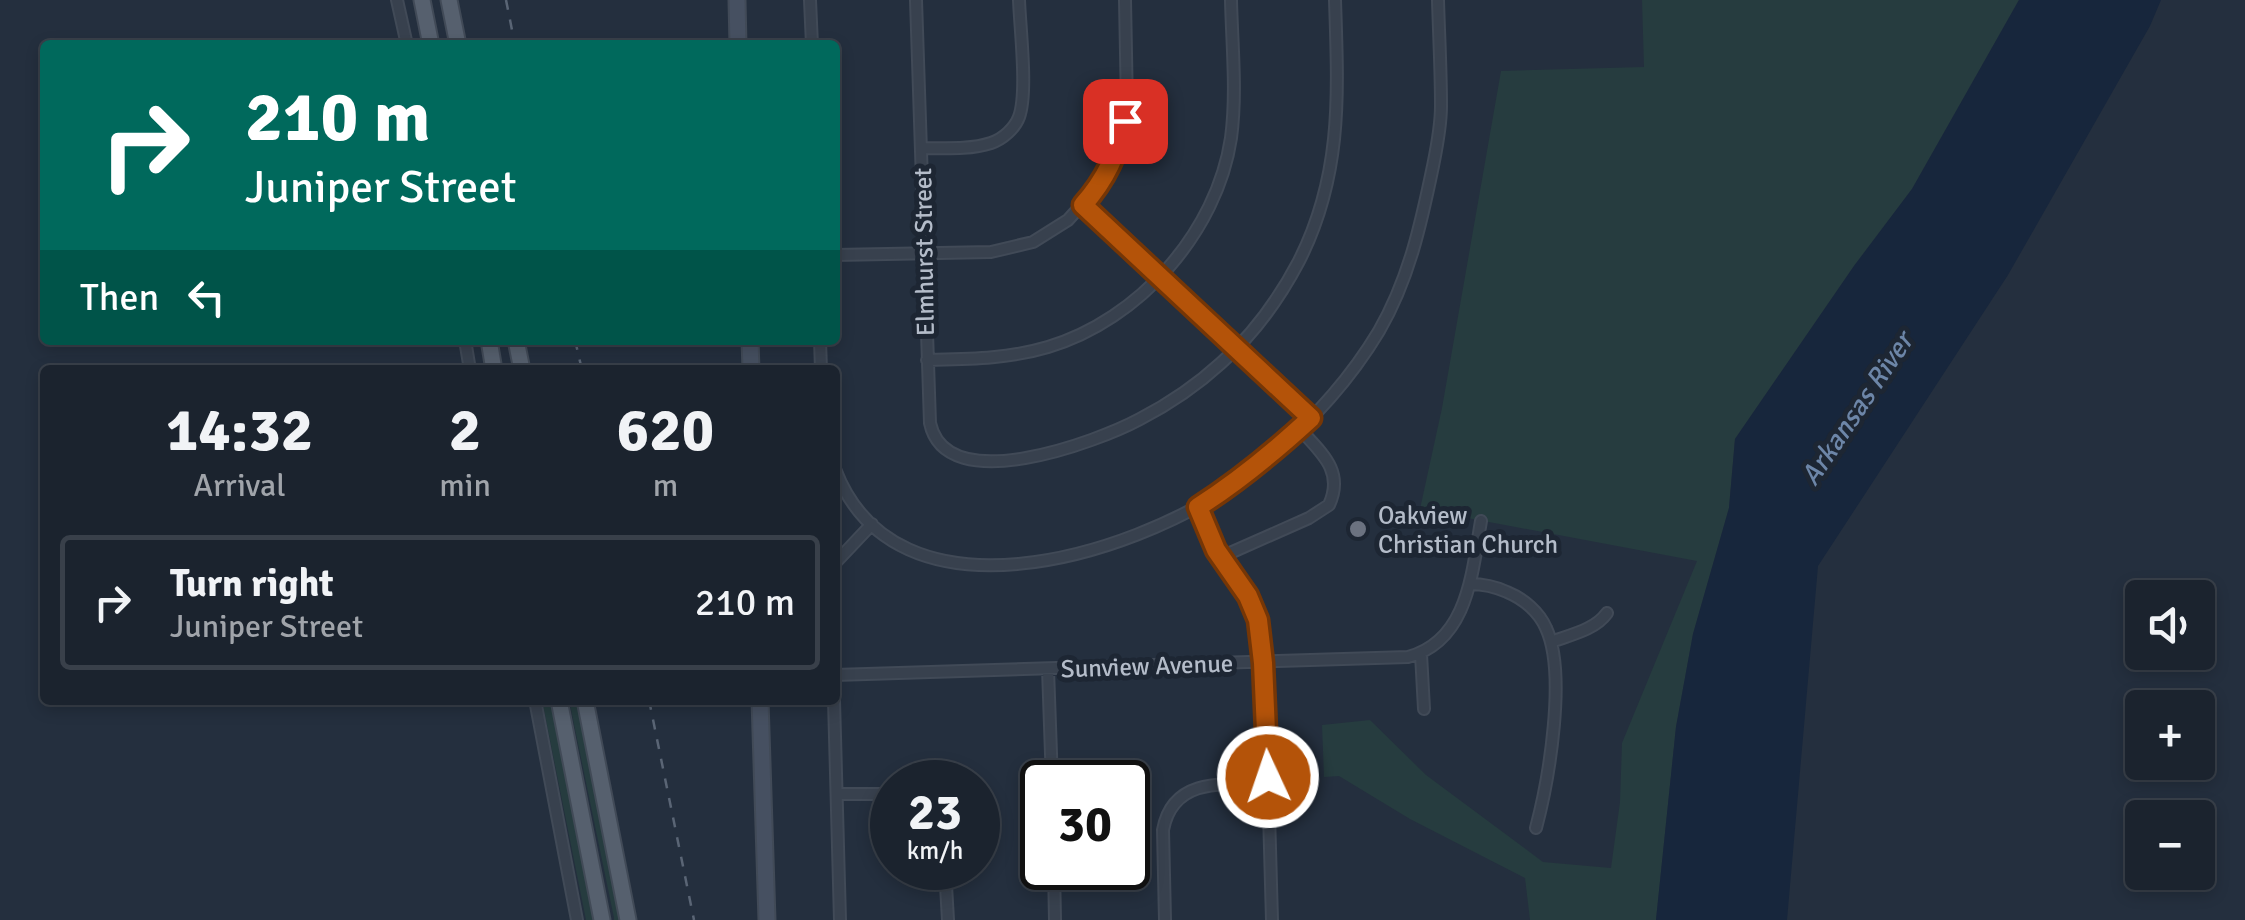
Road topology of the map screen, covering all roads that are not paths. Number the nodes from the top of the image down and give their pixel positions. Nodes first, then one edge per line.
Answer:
1 (397, 0) edge
2 (422, 0) edge
3 (449, 0) edge
4 (737, 0) edge
5 (810, 0) edge
6 (916, 0) edge
7 (1019, 0) edge
8 (1124, 0) edge
9 (1231, 0) edge
10 (1335, 0) edge
11 (1438, 0) edge
12 (406, 40) edge
13 (430, 40) edge
14 (457, 40) edge
15 (738, 40) edge
16 (812, 40) edge
17 (922, 148) junction
18 (1083, 205) junction
19 (923, 253) junction
20 (840, 255) edge
21 (1160, 276) junction
22 (1237, 348) junction
23 (927, 360) junction
24 (1311, 418) junction
25 (1299, 428) junction
26 (840, 479) edge
27 (1198, 507) junction
28 (1481, 521) dead end
29 (872, 524) junction
30 (1222, 557) junction
31 (840, 558) edge
32 (1470, 584) junction
33 (1607, 612) dead end
34 (1551, 642) junction
35 (1420, 654) junction
36 (1263, 663) junction
37 (1048, 668) junction
38 (840, 674) edge
39 (536, 705) edge
40 (560, 705) edge
41 (586, 705) edge
42 (760, 705) edge
43 (834, 705) edge
44 (1424, 710) dead end
45 (1051, 760) edge
46 (1268, 785) junction
47 (838, 794) junction
48 (870, 794) edge
49 (1536, 828) dead end
50 (946, 890) edge
51 (1054, 890) edge
52 (577, 920) edge
53 (602, 920) edge
54 (628, 920) edge
55 (767, 920) edge
56 (840, 920) edge
57 (948, 920) edge
58 (1055, 920) edge
59 (1164, 920) edge
60 (1272, 920) edge

1 - 12 street
2 - 13 main road
3 - 14 main road
4 - 15 street
5 - 16 street
6 - 17 street, Elmhurst Street
7 - 17 street
8 - 18 street
9 - 21 street
10 - 22 street
11 - 24 street
17 - 19 street, Elmhurst Street
18 - 19 street
18 - 21 street
19 - 20 street
19 - 23 street, Elmhurst Street
21 - 22 street
21 - 23 street
22 - 23 street, Elmhurst Street
22 - 24 street
24 - 25 street
25 - 27 street
25 - 30 street
26 - 29 street
27 - 29 street
27 - 30 street
28 - 32 street
29 - 31 street
30 - 36 street
32 - 34 street
32 - 35 street
33 - 34 street
34 - 49 street
35 - 36 street, Sunview Avenue
35 - 44 street
36 - 37 street, Sunview Avenue
36 - 46 street
37 - 38 street, Sunview Avenue
37 - 45 street
39 - 52 street
40 - 53 main road
41 - 54 main road
42 - 55 street
43 - 47 street
46 - 59 street
46 - 60 street
47 - 48 street
47 - 56 street
50 - 57 street
51 - 58 street

